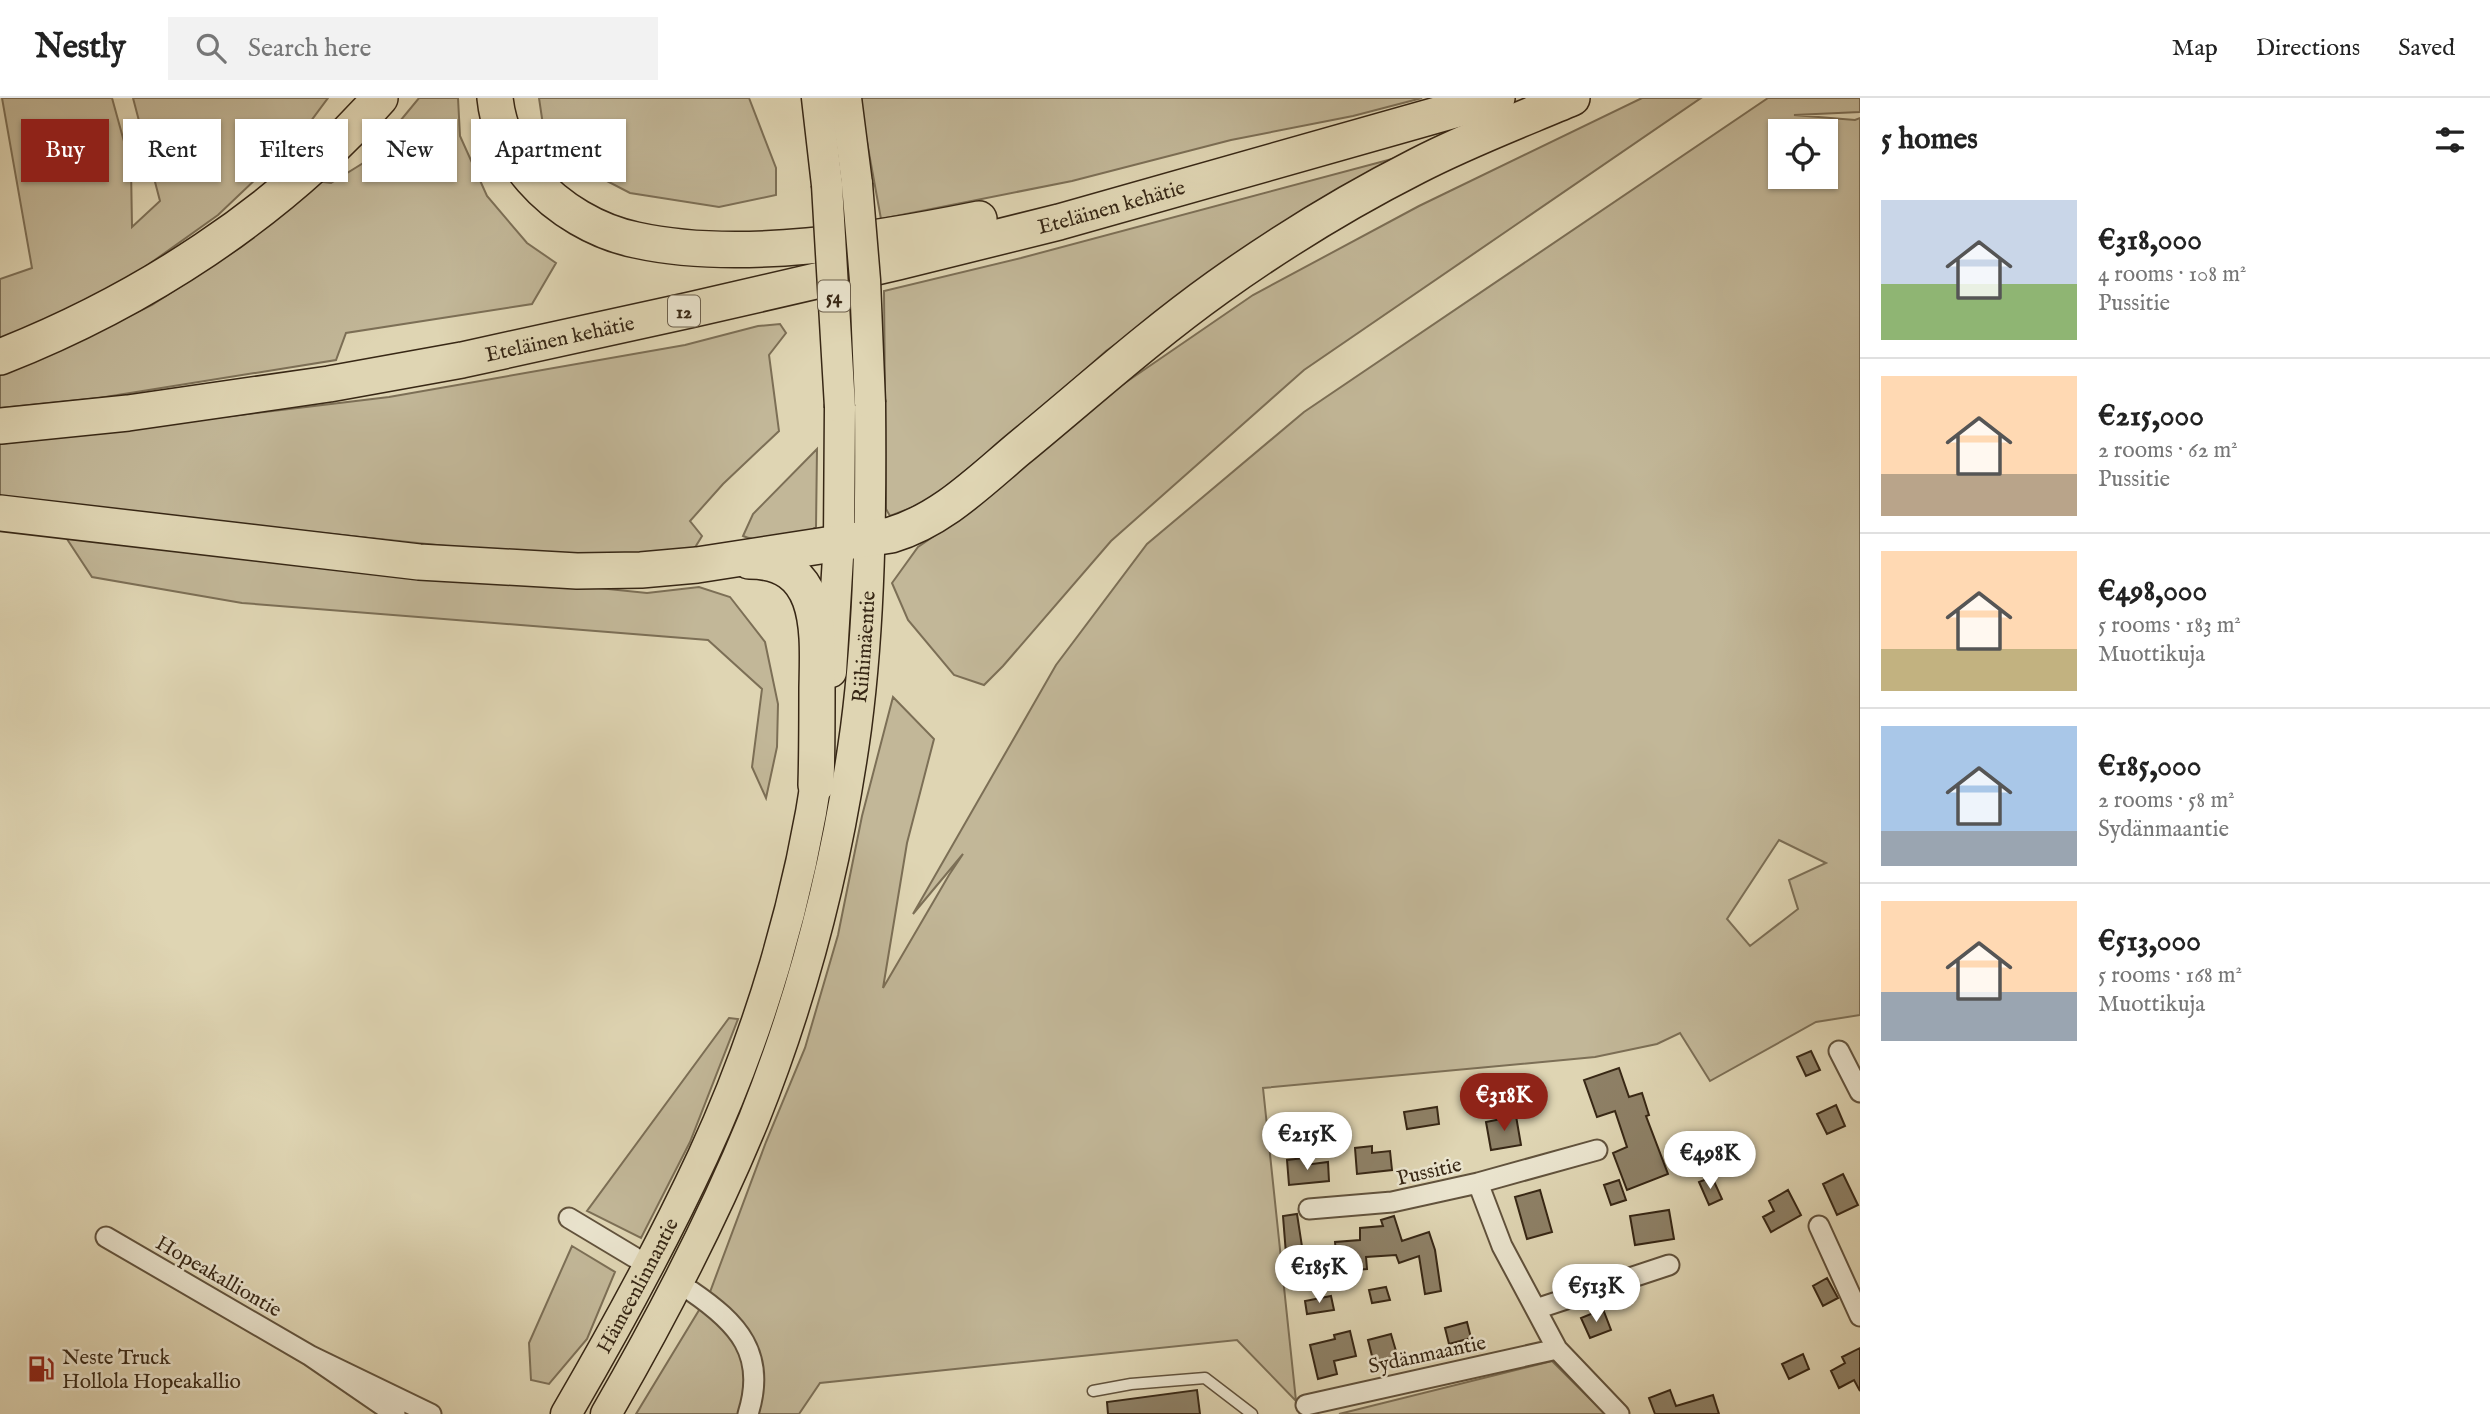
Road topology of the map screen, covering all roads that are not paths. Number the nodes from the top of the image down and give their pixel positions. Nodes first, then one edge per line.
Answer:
1 (380, 98) edge
2 (495, 98) edge
3 (817, 98) edge
4 (846, 98) edge
5 (1497, 98) edge
6 (1572, 98) edge
7 (1355, 138) junction
8 (0, 357) edge
9 (0, 426) edge
10 (0, 513) edge
11 (855, 539) junction
12 (721, 561) junction
13 (816, 785) junction
14 (1839, 1051) dead end
15 (1860, 1092) edge
16 (1597, 1150) dead end
17 (704, 1154) joint
18 (730, 1176) joint
19 (1478, 1183) junction
20 (1309, 1209) dead end
21 (569, 1218) dead end
22 (1819, 1226) dead end
23 (106, 1237) dead end
24 (634, 1256) dead end
25 (1669, 1265) dead end
26 (691, 1292) dead end
27 (1536, 1310) junction
28 (1860, 1316) edge
29 (1557, 1349) junction
30 (309, 1355) junction
31 (1093, 1391) dead end
32 (1306, 1405) dead end
33 (395, 1414) edge
34 (432, 1414) edge
35 (566, 1414) edge
36 (606, 1414) edge
37 (748, 1414) edge
38 (1252, 1414) edge
39 (1619, 1414) edge

1 - 8 highway
2 - 7 highway
3 - 11 main road, Riihimäentie / 54, bridge
4 - 11 main road, Riihimäentie / 54, bridge
5 - 7 highway, 12
6 - 11 highway
7 - 9 highway, Eteläinen kehätie / 12
10 - 12 highway
11 - 12 highway
11 - 13 main road, Riihimäentie
11 - 18 main road, Riihimäentie
12 - 13 highway
13 - 17 main road, Riihimäentie
14 - 15 street
16 - 19 street, Pussitie
17 - 35 main road, Hämeenlinnantie
18 - 36 main road, Hämeenlinnantie
19 - 20 street, Pussitie
19 - 27 street
21 - 24 street
22 - 28 street
23 - 30 street, Hopeakalliontie
25 - 27 street
26 - 37 street
27 - 29 street
29 - 32 street, Sydänmaantie
29 - 39 street
30 - 33 street, Hopeakalliontie
30 - 34 street, Hopeakalliontie
31 - 38 lane

